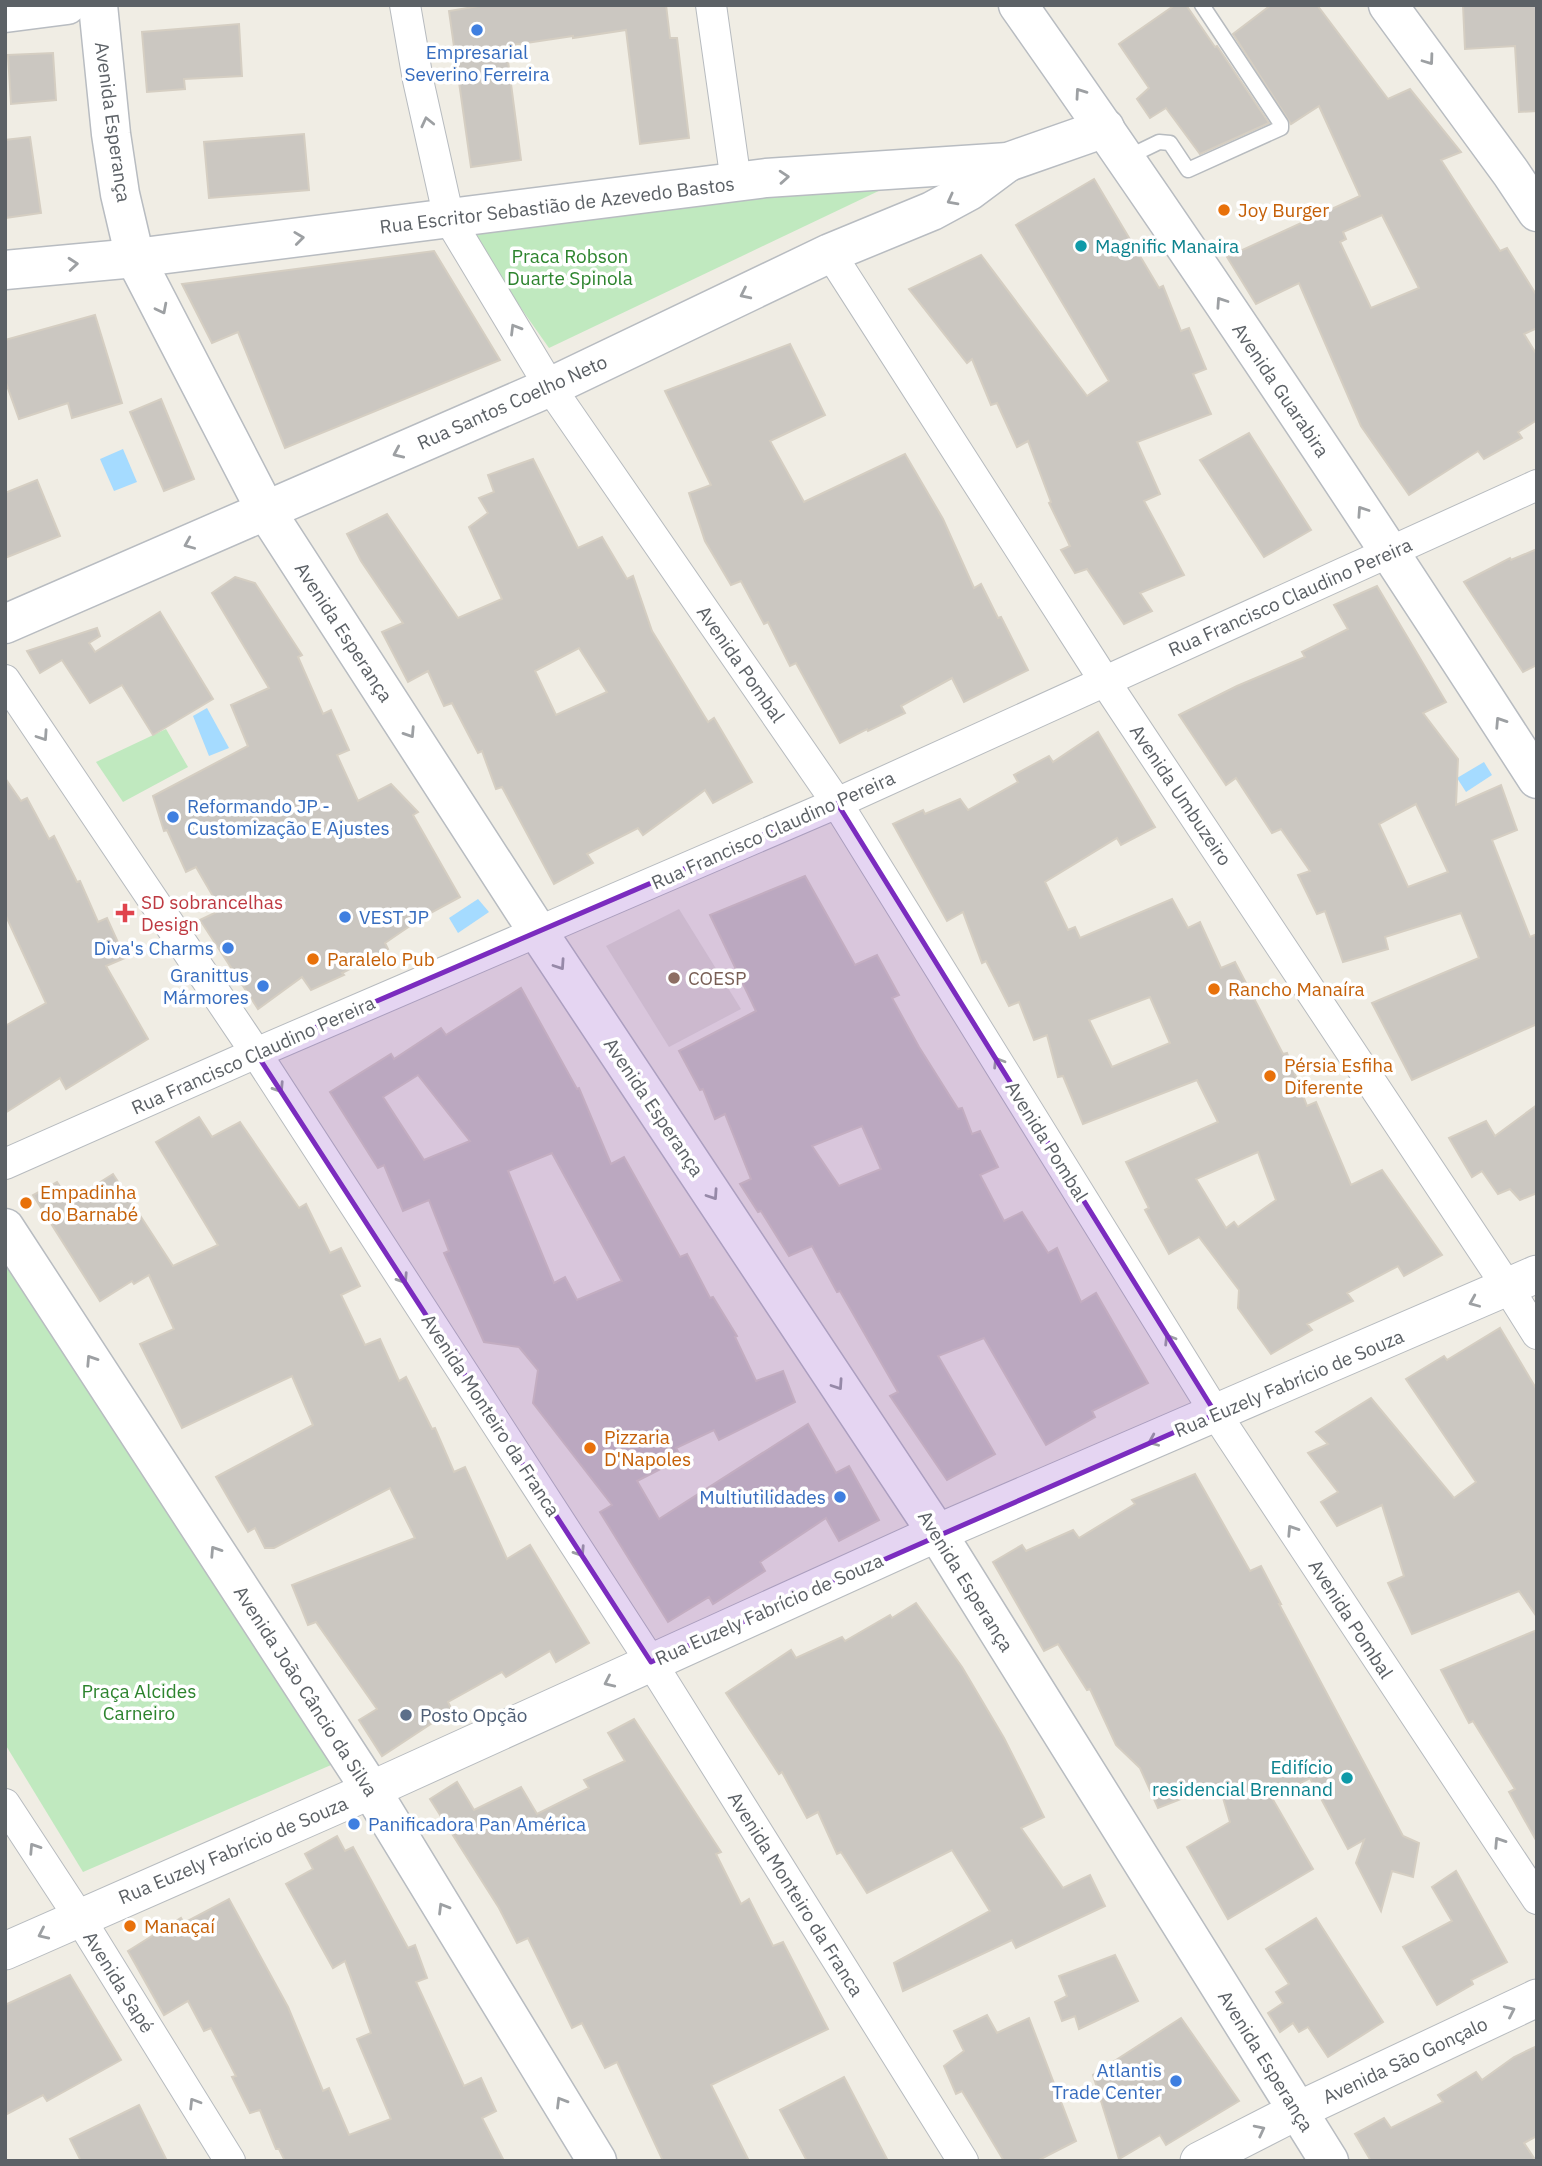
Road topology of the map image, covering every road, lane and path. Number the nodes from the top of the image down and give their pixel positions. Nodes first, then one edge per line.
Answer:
1 (67, 5) edge
2 (98, 5) edge
3 (405, 5) edge
4 (711, 5) edge
5 (1018, 5) edge
6 (1202, 5) edge
7 (1388, 5) edge
8 (5, 13) edge
9 (1115, 143) junction
10 (1008, 162) junction
11 (736, 182) junction
12 (1537, 212) edge
13 (449, 219) junction
14 (830, 253) junction
15 (135, 258) junction
16 (5, 270) edge
17 (550, 387) junction
18 (1537, 485) edge
19 (266, 511) junction
20 (1390, 552) junction
21 (5, 624) edge
22 (5, 680) edge
23 (1104, 680) junction
24 (1537, 779) edge
25 (837, 803) junction
26 (538, 932) junction
27 (256, 1054) junction
28 (5, 1164) edge
29 (5, 1228) edge
30 (1522, 1281) edge
31 (1537, 1334) edge
32 (1216, 1414) junction
33 (937, 1534) junction
34 (652, 1662) junction
35 (371, 1790) junction
36 (5, 1804) edge
37 (1537, 1899) edge
38 (79, 1917) junction
39 (5, 1951) edge
40 (1537, 1998) edge
41 (1297, 2112) junction
42 (230, 2161) edge
43 (597, 2161) edge
44 (963, 2161) edge
45 (1199, 2161) edge
46 (1329, 2161) edge

1 - 8 main road
2 - 15 main road, Avenida Esperança
13 -> 3 street, Avenida Pombal
4 - 11 street
9 -> 5 main road, Avenida Guarabira
6 - 9 lane
7 -> 12 main road
9 - 10 main road, Rua Escritor Sebastião de Azevedo Bastos
20 -> 9 main road, Avenida Guarabira
11 -> 10 main road, Rua Escritor Sebastião de Azevedo Bastos
10 -> 14 main road, Rua Santos Coelho Neto
11 - 13 main road, Rua Escritor Sebastião de Azevedo Bastos
15 -> 13 main road, Rua Escritor Sebastião de Azevedo Bastos
17 -> 13 street, Avenida Pombal
14 -> 17 main road, Rua Santos Coelho Neto
14 - 23 street, Avenida Umbuzeiro
16 -> 15 main road, Rua Escritor Sebastião de Azevedo Bastos
15 -> 19 main road, Avenida Esperança
17 -> 19 main road, Rua Santos Coelho Neto
17 - 25 street, Avenida Pombal
18 - 20 street, Rua Francisco Claudino Pereira
19 -> 21 main road, Rua Santos Coelho Neto
19 -> 26 main road, Avenida Esperança
20 - 23 street, Rua Francisco Claudino Pereira
24 -> 20 main road, Avenida Guarabira
22 -> 27 street, Avenida Monteiro da Franca
23 - 25 street, Rua Francisco Claudino Pereira
23 - 30 street, Avenida Umbuzeiro
25 - 26 street, Rua Francisco Claudino Pereira
32 -> 25 street, Avenida Pombal
26 - 27 street, Rua Francisco Claudino Pereira
26 -> 33 main road, Avenida Esperança
27 - 28 street, Rua Francisco Claudino Pereira
27 -> 34 street, Avenida Monteiro da Franca
35 -> 29 main road, Avenida João Câncio da Silva
30 - 31 street, Avenida Umbuzeiro
30 -> 32 street, Rua Euzely Fabrício de Souza
32 -> 33 street, Rua Euzely Fabrício de Souza
37 -> 32 street, Avenida Pombal
33 - 34 street, Rua Euzely Fabrício de Souza
33 - 41 main road, Avenida Esperança
34 -> 35 street, Rua Euzely Fabrício de Souza
34 - 44 street, Avenida Monteiro da Franca
35 - 38 street, Rua Euzely Fabrício de Souza
43 -> 35 main road, Avenida João Câncio da Silva
38 -> 36 street, Avenida Sapé
38 -> 39 street, Rua Euzely Fabrício de Souza
42 -> 38 street, Avenida Sapé
41 -> 40 street, Avenida São Gonçalo
45 -> 41 street, Avenida São Gonçalo
41 - 46 main road, Avenida Esperança

